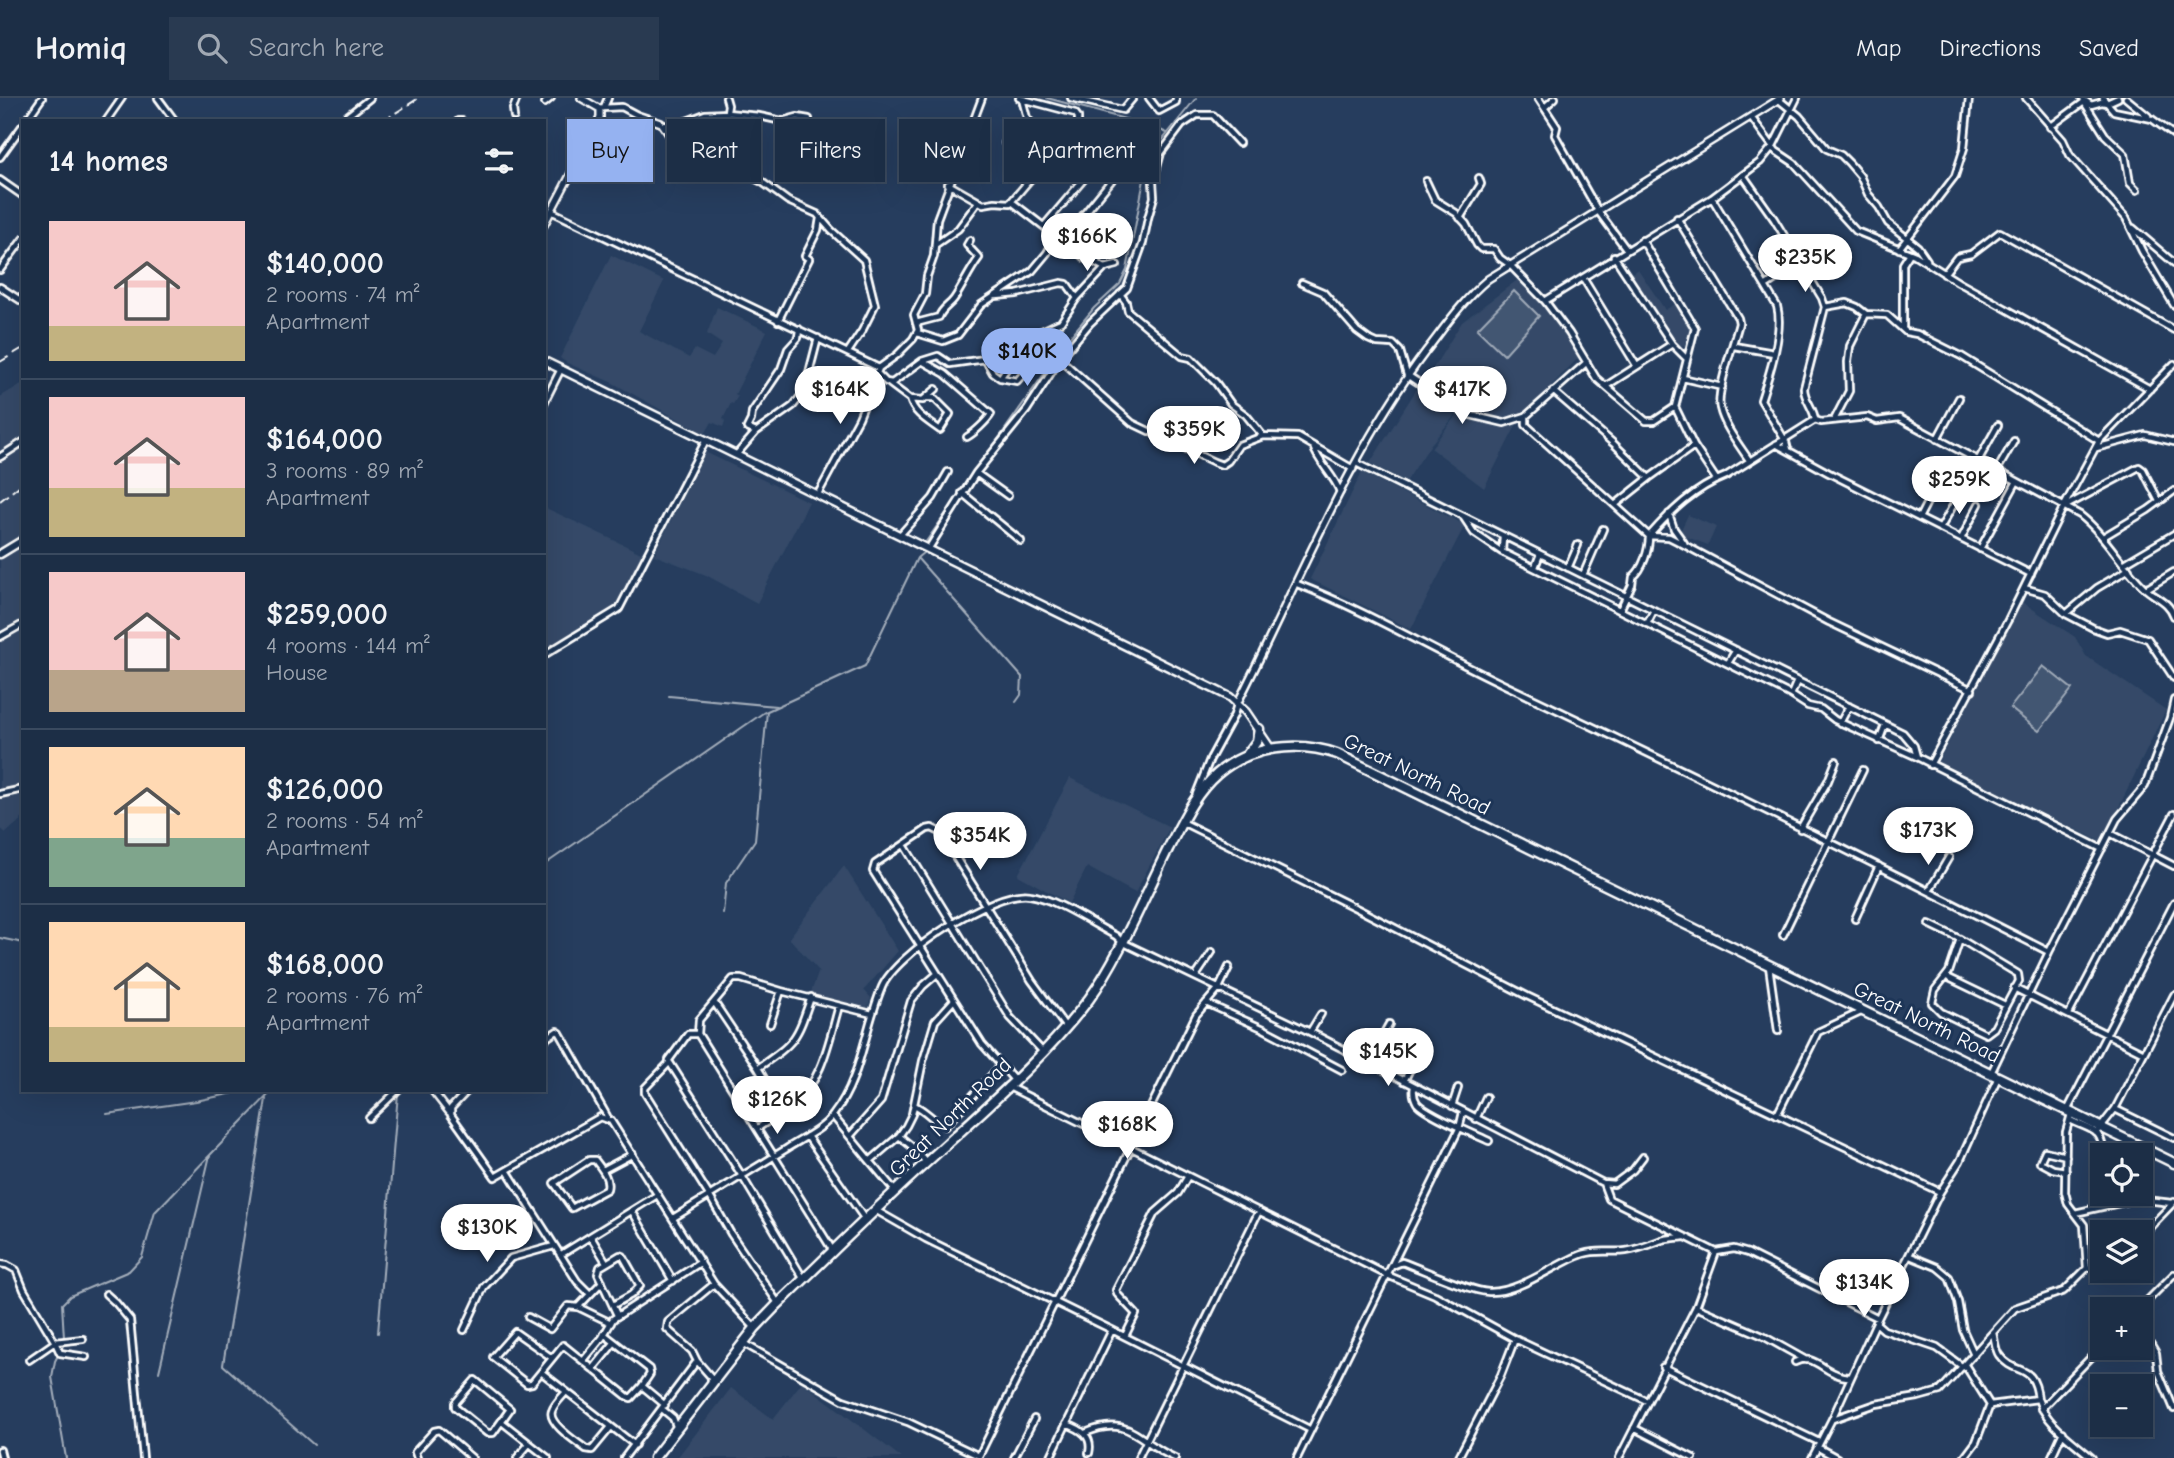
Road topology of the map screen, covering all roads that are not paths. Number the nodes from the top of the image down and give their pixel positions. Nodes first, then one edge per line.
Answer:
1 (42, 98) edge
2 (122, 98) edge
3 (158, 98) edge
4 (370, 98) edge
5 (517, 98) edge
6 (551, 98) edge
7 (581, 98) edge
8 (608, 98) edge
9 (726, 98) edge
10 (982, 98) edge
11 (1021, 98) edge
12 (1071, 98) edge
13 (1133, 98) edge
14 (1149, 98) edge
15 (1176, 98) edge
16 (1538, 98) edge
17 (1555, 98) edge
18 (1797, 98) edge
19 (1969, 98) edge
20 (2026, 98) edge
21 (2103, 98) edge
22 (2118, 98) edge
23 (2126, 98) edge
24 (1779, 99) edge
25 (2083, 100) edge
26 (1769, 101) edge
27 (545, 103) dead end
28 (2107, 103) junction
29 (1545, 107) junction
30 (602, 109) junction
31 (1791, 110) junction
32 (727, 113) junction
33 (514, 117) dead end
34 (1751, 117) junction
35 (27, 119) edge
36 (107, 119) edge
37 (174, 119) edge
38 (344, 119) edge
39 (727, 119) edge
40 (775, 119) edge
41 (790, 119) edge
42 (809, 119) dead end
43 (1028, 119) edge
44 (1078, 119) edge
45 (2152, 119) junction
46 (662, 125) junction
47 (21, 127) edge
48 (2050, 127) junction
49 (667, 132) edge
50 (2174, 135) edge
51 (1239, 143) dead end
52 (1773, 146) junction
53 (0, 157) edge
54 (1743, 175) junction
55 (1479, 178) dead end
56 (0, 180) edge
57 (761, 181) edge
58 (1426, 181) dead end
59 (1029, 182) edge
60 (1081, 182) edge
61 (1110, 182) edge
62 (948, 184) junction
63 (2137, 190) dead end
64 (21, 195) edge
65 (1712, 198) junction
66 (978, 202) junction
67 (1012, 202) junction
68 (1598, 211) junction
69 (553, 212) junction
70 (820, 218) junction
71 (1460, 218) junction
72 (1677, 218) junction
73 (546, 222) edge
74 (2130, 225) junction
75 (1044, 226) junction
76 (1059, 237) junction
77 (1906, 237) junction
78 (970, 240) dead end
79 (1642, 240) junction
80 (21, 242) edge
81 (1104, 242) dead end
82 (935, 245) junction
83 (1899, 248) junction
84 (1627, 250) junction
85 (1910, 253) junction
86 (1615, 256) junction
87 (1800, 262) junction
88 (1096, 263) junction
89 (1928, 263) junction
90 (2174, 263) edge
91 (1117, 265) dead end
92 (1510, 265) junction
93 (1105, 268) junction
94 (0, 270) edge
95 (1944, 274) junction
96 (1583, 278) junction
97 (1302, 283) dead end
98 (1765, 286) junction
99 (0, 287) edge
100 (1120, 295) junction
101 (995, 296) junction
102 (1077, 298) junction
103 (21, 301) edge
104 (1545, 301) junction
105 (2174, 304) edge
106 (1825, 307) junction
107 (1866, 314) junction
108 (778, 321) junction
109 (916, 323) junction
110 (1903, 327) junction
111 (799, 329) junction
112 (2174, 330) edge
113 (917, 333) junction
114 (818, 338) junction
115 (1672, 345) junction
116 (1734, 346) junction
117 (848, 352) junction
118 (1774, 353) junction
119 (1041, 354) dead end
120 (1060, 359) junction
121 (1688, 359) junction
122 (922, 361) junction
123 (546, 362) edge
124 (1587, 362) junction
125 (2174, 364) edge
126 (1636, 365) junction
127 (561, 369) junction
128 (878, 370) junction
129 (1407, 375) junction
130 (1000, 378) junction
131 (1684, 378) junction
132 (889, 384) junction
133 (1606, 386) junction
134 (1721, 387) junction
135 (936, 389) dead end
136 (2150, 389) junction
137 (1553, 391) junction
138 (800, 398) junction
139 (927, 398) junction
140 (1959, 398) dead end
141 (546, 399) edge
142 (910, 399) junction
143 (856, 401) dead end
144 (1675, 407) junction
145 (1526, 416) junction
146 (1815, 419) junction
147 (1516, 421) junction
148 (1834, 421) junction
149 (1526, 425) junction
150 (1998, 425) dead end
151 (756, 432) junction
152 (1263, 436) junction
153 (967, 437) dead end
154 (1784, 439) junction
155 (1937, 439) junction
156 (706, 440) junction
157 (2014, 441) dead end
158 (2099, 441) junction
159 (2174, 442) edge
160 (21, 443) edge
161 (1776, 444) junction
162 (1313, 445) junction
163 (1694, 446) junction
164 (2095, 448) junction
165 (1788, 450) junction
166 (736, 455) junction
167 (0, 457) edge
168 (1748, 460) junction
169 (1976, 461) junction
170 (1355, 466) junction
171 (948, 472) dead end
172 (1996, 472) junction
173 (976, 473) junction
174 (1648, 478) junction
175 (1716, 479) junction
176 (1938, 481) dead end
177 (2016, 483) junction
178 (2174, 491) edge
179 (1340, 493) junction
180 (818, 494) junction
181 (962, 494) junction
182 (1009, 496) dead end
183 (2159, 502) junction
184 (1979, 504) dead end
185 (1615, 505) junction
186 (2063, 508) junction
187 (1669, 514) junction
188 (1461, 515) junction
189 (1919, 518) junction
190 (1603, 528) dead end
191 (1940, 529) junction
192 (2174, 534) edge
193 (900, 535) junction
194 (1503, 536) junction
195 (1649, 537) junction
196 (2103, 537) junction
197 (1961, 539) junction
198 (21, 541) edge
199 (1021, 541) dead end
200 (1578, 545) dead end
201 (1687, 546) junction
202 (929, 548) junction
203 (1980, 549) junction
204 (1502, 552) junction
205 (0, 554) edge
206 (1540, 554) junction
207 (2124, 563) junction
208 (1535, 567) junction
209 (1568, 568) junction
210 (2129, 569) junction
211 (2174, 572) edge
212 (2031, 574) junction
213 (1583, 575) junction
214 (1297, 584) junction
215 (2024, 588) junction
216 (2146, 589) junction
217 (1626, 596) junction
218 (1620, 610) junction
219 (1654, 610) junction
220 (2066, 614) junction
221 (2174, 617) edge
222 (1647, 624) junction
223 (21, 625) edge
224 (0, 637) edge
225 (1736, 650) junction
226 (546, 654) edge
227 (1728, 663) junction
228 (2174, 678) edge
229 (1797, 681) junction
230 (1972, 690) junction
231 (1791, 695) junction
232 (2174, 700) edge
233 (1237, 704) junction
234 (1849, 706) junction
235 (1840, 723) junction
236 (1885, 725) junction
237 (1259, 729) junction
238 (1879, 741) junction
239 (1271, 749) junction
240 (1246, 756) junction
241 (1917, 757) junction
242 (1836, 761) dead end
243 (1930, 765) junction
244 (1863, 770) dead end
245 (21, 789) edge
246 (0, 794) edge
247 (1195, 798) junction
248 (2174, 814) edge
249 (1181, 822) junction
250 (1800, 829) junction
251 (2110, 833) junction
252 (1827, 841) junction
253 (905, 845) junction
254 (2102, 849) junction
255 (2152, 855) junction
256 (1949, 857) dead end
257 (1879, 866) junction
258 (2174, 866) edge
259 (1929, 891) junction
260 (2174, 903) edge
261 (987, 904) junction
262 (1855, 919) dead end
263 (1930, 924) dead end
264 (952, 925) junction
265 (1783, 935) dead end
266 (1960, 939) junction
267 (1122, 942) junction
268 (920, 946) junction
269 (2049, 951) junction
270 (1212, 952) dead end
271 (1769, 966) junction
272 (1229, 967) dead end
273 (937, 974) junction
274 (1196, 976) junction
275 (1947, 977) junction
276 (1219, 988) junction
277 (2014, 988) junction
278 (781, 990) junction
279 (2029, 995) junction
280 (2174, 995) edge
281 (811, 997) junction
282 (954, 1000) junction
283 (714, 1002) junction
284 (1206, 1003) junction
285 (2005, 1005) junction
286 (839, 1006) junction
287 (1865, 1011) junction
288 (872, 1014) junction
289 (1321, 1014) dead end
290 (2069, 1014) junction
291 (770, 1024) dead end
292 (1389, 1024) dead end
293 (1066, 1027) junction
294 (1778, 1031) dead end
295 (1310, 1032) junction
296 (698, 1034) junction
297 (2106, 1034) junction
298 (546, 1039) edge
299 (1043, 1052) junction
300 (2144, 1053) junction
301 (1417, 1055) dead end
302 (1368, 1062) junction
303 (669, 1063) junction
304 (1000, 1066) junction
305 (758, 1068) junction
306 (1342, 1070) dead end
307 (1995, 1075) junction
308 (1404, 1081) junction
309 (1010, 1083) junction
310 (1414, 1087) junction
311 (1458, 1088) dead end
312 (396, 1092) edge
313 (434, 1092) edge
314 (467, 1092) edge
315 (1486, 1097) dead end
316 (914, 1105) junction
317 (1452, 1106) junction
318 (2115, 1109) junction
319 (783, 1111) junction
320 (450, 1112) junction
321 (1463, 1112) junction
322 (1777, 1115) junction
323 (2069, 1115) junction
324 (833, 1116) junction
325 (369, 1118) dead end
326 (608, 1118) junction
327 (1476, 1119) junction
328 (758, 1128) junction
329 (1459, 1129) junction
330 (2098, 1130) junction
331 (851, 1135) junction
332 (807, 1136) junction
333 (899, 1136) junction
334 (2174, 1138) edge
335 (1489, 1141) dead end
336 (2103, 1143) edge
337 (1130, 1148) junction
338 (633, 1154) junction
339 (774, 1156) junction
340 (2066, 1156) junction
341 (1643, 1157) dead end
342 (870, 1161) junction
343 (926, 1163) junction
344 (2174, 1163) edge
345 (603, 1170) junction
346 (2066, 1171) junction
347 (508, 1172) junction
348 (742, 1176) junction
349 (1188, 1176) junction
350 (1603, 1183) junction
351 (896, 1192) junction
352 (1940, 1192) junction
353 (657, 1195) junction
354 (709, 1195) junction
355 (2173, 1203) edge
356 (632, 1211) junction
357 (877, 1211) junction
358 (1259, 1212) junction
359 (2076, 1213) junction
360 (673, 1218) junction
361 (866, 1222) junction
362 (2153, 1224) edge
363 (591, 1237) junction
364 (1684, 1237) junction
365 (554, 1246) junction
366 (833, 1251) junction
367 (1716, 1252) junction
368 (560, 1255) junction
369 (1910, 1256) junction
370 (606, 1262) junction
371 (701, 1262) junction
372 (0, 1264) edge
373 (1391, 1266) junction
374 (2087, 1268) junction
375 (2090, 1268) edge
376 (2174, 1274) edge
377 (1387, 1275) junction
378 (804, 1279) junction
379 (673, 1281) junction
380 (601, 1282) junction
381 (713, 1284) junction
382 (589, 1293) junction
383 (106, 1294) dead end
384 (2151, 1297) edge
385 (1055, 1303) junction
386 (778, 1304) junction
387 (613, 1305) junction
388 (578, 1307) junction
389 (1696, 1307) junction
390 (617, 1316) junction
391 (528, 1317) dead end
392 (1877, 1321) junction
393 (611, 1323) junction
394 (755, 1328) junction
395 (464, 1330) dead end
396 (1112, 1330) junction
397 (1993, 1333) junction
398 (604, 1334) junction
399 (1125, 1336) junction
400 (83, 1339) dead end
401 (1515, 1339) junction
402 (55, 1342) junction
403 (614, 1343) junction
404 (743, 1343) junction
405 (2153, 1348) edge
406 (1974, 1354) junction
407 (86, 1357) dead end
408 (552, 1358) junction
409 (2090, 1358) edge
410 (29, 1360) dead end
411 (1806, 1360) junction
412 (583, 1361) junction
413 (696, 1361) junction
414 (1796, 1362) dead end
415 (1183, 1366) junction
416 (1964, 1366) junction
417 (1663, 1367) junction
418 (593, 1369) junction
419 (541, 1372) junction
420 (1852, 1377) junction
421 (712, 1384) junction
422 (642, 1386) junction
423 (566, 1392) junction
424 (2038, 1399) junction
425 (1647, 1401) junction
426 (1990, 1405) junction
427 (664, 1407) junction
428 (2041, 1409) junction
429 (2174, 1409) edge
430 (1034, 1419) dead end
431 (1832, 1419) junction
432 (502, 1422) junction
433 (1066, 1424) junction
434 (611, 1427) junction
435 (1634, 1428) junction
436 (676, 1430) junction
437 (1311, 1430) junction
438 (2063, 1432) junction
439 (1085, 1433) junction
440 (1147, 1440) junction
441 (529, 1444) junction
442 (1818, 1445) junction
443 (635, 1446) junction
444 (0, 1450) edge
445 (1089, 1453) dead end
446 (980, 1457) edge
447 (2, 1458) edge
448 (143, 1458) edge
449 (417, 1458) edge
450 (472, 1458) edge
451 (517, 1458) edge
452 (548, 1458) edge
453 (624, 1458) edge
454 (654, 1458) edge
455 (1014, 1458) edge
456 (1051, 1458) edge
457 (1138, 1458) edge
458 (1175, 1458) edge
459 (1297, 1458) edge
460 (1458, 1458) edge
461 (1619, 1458) edge
462 (1693, 1458) edge
463 (1812, 1458) edge
464 (1837, 1458) edge
465 (1964, 1458) edge
466 (2051, 1458) edge
467 (2092, 1458) edge

1 - 35 street
2 - 36 street
3 - 37 street
4 - 38 street
5 - 33 street
6 - 27 street
7 - 30 street
8 - 30 street
9 - 32 street
10 - 62 street
11 - 43 street
11 - 44 street
12 - 13 street
14 - 15 street
16 - 29 street
17 - 29 street
18 - 31 street
19 - 77 street
20 - 48 street
21 - 28 street
22 - 28 street
23 - 45 street
24 - 26 street
24 - 31 street
25 - 28 street
25 - 48 street
25 - 63 street
26 - 34 street
28 - 45 street
29 - 68 street
30 - 46 street
30 - 69 street
31 - 52 street
31 - 77 street
32 - 39 street
32 - 40 street
32 - 46 street
34 - 52 street
34 - 68 street
41 - 42 street
45 - 50 street
46 - 49 street
47 - 53 street
48 - 74 street
51 - 100 street
52 - 54 street
52 - 83 street
54 - 65 street
54 - 87 street
55 - 71 street
56 - 64 street
57 - 70 street
58 - 71 street
59 - 67 street
60 - 75 street
61 - 76 street
62 - 66 street
62 - 82 street
65 - 72 street
65 - 98 street
66 - 67 street
66 - 82 street
67 - 75 street
68 - 84 street
68 - 92 street
69 - 73 street
69 - 108 street
70 - 108 street
70 - 117 street
71 - 92 street
72 - 79 street
72 - 116 street
74 - 90 street
74 - 105 street
75 - 76 street
76 - 88 street
76 - 101 street
77 - 83 street
77 - 89 street
78 - 109 street
79 - 84 street
79 - 121 street
80 - 94 street
81 - 88 street
82 - 109 street
83 - 85 street
84 - 86 street
85 - 89 street
85 - 110 street
86 - 96 street
86 - 115 street
87 - 98 street
87 - 106 street
88 - 93 street
89 - 95 street
91 - 93 street
92 - 104 street
92 - 129 street
93 - 102 street
95 - 112 street
95 - 136 street
96 - 104 street
96 - 126 street
97 - 129 street
98 - 118 street
99 - 103 street
100 - 120 street
100 - 152 street
101 - 102 street
101 - 113 street
102 - 130 street
104 - 124 street
106 - 107 street
106 - 146 street
107 - 110 street
107 - 148 street
108 - 111 street
109 - 113 street
110 - 158 street
111 - 114 street
111 - 151 street
113 - 128 street
114 - 117 street
114 - 138 street
115 - 121 street
115 - 126 street
116 - 118 street
116 - 134 street
117 - 128 street
118 - 154 street
119 - 130 street
120 - 152 street
120 - 173 street
121 - 131 street
122 - 130 street
122 - 132 street
122 - 153 street
123 - 127 main road
124 - 133 street
124 - 137 street
125 - 136 street
126 - 133 street
127 - 141 street
127 - 156 main road
128 - 132 street
128 - 180 street
129 - 147 street
129 - 170 street
131 - 134 street
131 - 144 street
132 - 142 street
133 - 144 street
134 - 168 street
135 - 139 street
136 - 158 street
137 - 145 street
137 - 174 street
138 - 143 street
138 - 151 street
139 - 142 street
139 - 142 street
140 - 155 street
144 - 163 street
145 - 147 street
145 - 149 street
146 - 148 street
146 - 154 street
147 - 149 street
148 - 155 street
149 - 185 street
150 - 169 street
151 - 166 street
152 - 162 street
154 - 161 street
154 - 165 street
155 - 169 street
156 - 166 main road
156 - 226 street
157 - 172 street
158 - 164 street
159 - 164 street
160 - 167 street
161 - 165 street
161 - 168 street
162 - 170 street
162 - 179 street
163 - 174 street
163 - 175 street
164 - 186 street
165 - 189 street
166 - 180 main road
168 - 175 street
169 - 172 street
169 - 191 street
170 - 179 street
170 - 188 street
171 - 193 street
172 - 177 street
173 - 181 street
173 - 182 street
174 - 185 street
175 - 187 street
176 - 189 street
177 - 186 street
177 - 203 street
178 - 183 street
179 - 214 street
180 - 193 main road
181 - 199 street
181 - 202 street
183 - 186 street
183 - 196 street
184 - 197 street
185 - 195 street
186 - 196 street
186 - 212 street
187 - 195 street
187 - 201 street
188 - 194 street
188 - 204 street
189 - 191 street
190 - 213 street
191 - 197 street
192 - 207 street
193 - 202 main road
194 - 204 street
194 - 206 street
195 - 201 street
195 - 217 street
196 - 207 street
197 - 203 street
198 - 205 main road
200 - 209 street
201 - 230 street
202 - 233 main road
203 - 212 street
204 - 208 street
206 - 208 street
206 - 209 street
207 - 210 street
208 - 218 street
209 - 213 street
210 - 216 street
210 - 220 street
211 - 216 street
212 - 215 street
213 - 217 street
214 - 233 street
214 - 250 street
215 - 220 street
215 - 230 street
216 - 221 street
217 - 218 street
217 - 219 street
218 - 222 street
219 - 222 street
219 - 225 street
220 - 228 street
222 - 227 street
223 - 224 street
225 - 227 street
225 - 229 street
227 - 231 street
229 - 231 street
229 - 234 street
230 - 243 street
231 - 235 street
232 - 251 street
233 - 237 main road
233 - 247 street
234 - 235 street
234 - 236 street
235 - 238 street
236 - 238 street
236 - 241 street
237 - 239 main road
237 - 240 highway
238 - 241 street
239 - 240 highway, Great North Road
239 - 271 highway, Great North Road
240 - 247 highway, Great North Road
241 - 243 street
242 - 250 street
243 - 254 street
244 - 252 street
245 - 246 street
247 - 249 highway, Great North Road
248 - 255 street
249 - 267 highway, Great North Road
249 - 322 street
250 - 252 street
251 - 254 street
251 - 255 street
252 - 257 street
252 - 265 street
253 - 261 street
253 - 264 street
253 - 268 street
254 - 269 street
255 - 258 street
255 - 290 street
256 - 259 street
257 - 259 street
257 - 262 street
259 - 269 street
260 - 297 street
261 - 264 street
261 - 267 street
261 - 293 street
263 - 266 street
264 - 268 street
264 - 299 street
266 - 275 street
266 - 277 street
267 - 274 street
267 - 293 highway, Great North Road
268 - 273 street
268 - 288 street
269 - 279 street
270 - 274 street
271 - 287 highway, Great North Road
271 - 294 street
272 - 276 street
273 - 282 street
273 - 331 street
274 - 276 street
275 - 285 street
275 - 285 street
276 - 284 street
276 - 295 street
277 - 279 street
277 - 285 street
278 - 281 street
278 - 283 street
278 - 291 street
279 - 290 street
279 - 307 street
280 - 300 street
281 - 286 street
281 - 305 street
282 - 304 street
282 - 316 street
283 - 296 street
283 - 305 street
284 - 306 street
284 - 337 street
286 - 288 street
286 - 319 street
287 - 307 highway, Great North Road
287 - 322 street
288 - 324 street
289 - 295 street
290 - 297 street
292 - 302 street
293 - 299 highway, Great North Road
295 - 302 street
296 - 303 street
296 - 328 street
297 - 300 street
297 - 323 street
298 - 326 street
299 - 309 highway, Great North Road
300 - 318 street
301 - 308 street
302 - 308 street
303 - 348 street
303 - 354 street
304 - 309 street
304 - 316 street
305 - 319 street
307 - 323 highway, Great North Road
307 - 352 street
308 - 310 street
309 - 337 street
309 - 343 highway, Great North Road
310 - 317 street
310 - 329 street
311 - 317 street
312 - 325 street
313 - 320 street
314 - 320 street
315 - 327 street
316 - 333 street
317 - 321 street
318 - 330 street
318 - 334 street
319 - 328 street
320 - 347 street
321 - 327 street
321 - 329 street
322 - 352 street
323 - 330 highway, Great North Road
323 - 340 street
324 - 331 street
324 - 332 street
326 - 338 street
326 - 347 street
327 - 350 street
328 - 339 street
329 - 335 street
329 - 373 street
330 - 336 street
330 - 344 highway, Great North Road
331 - 342 street
332 - 339 street
332 - 361 street
333 - 342 street
333 - 343 street
337 - 349 street
337 - 385 street
338 - 345 street
338 - 353 street
339 - 348 street
339 - 366 street
340 - 346 street
340 - 346 street
341 - 350 street
342 - 351 street
343 - 351 highway, Great North Road
345 - 345 street
346 - 359 street
347 - 365 street
348 - 354 street
348 - 378 street
349 - 358 street
349 - 399 street
350 - 364 street
351 - 357 highway, Great North Road
352 - 369 street
353 - 356 street
353 - 360 street
354 - 360 street
354 - 386 street
355 - 359 street
355 - 362 street
356 - 363 street
356 - 379 street
357 - 361 highway, Great North Road
357 - 385 street
358 - 377 street
358 - 415 street
359 - 374 street
360 - 371 street
361 - 366 highway, Great North Road
363 - 368 street
363 - 370 street
364 - 367 street
364 - 373 street
365 - 368 street
365 - 395 street
366 - 378 highway, Great North Road
367 - 389 street
367 - 392 street
368 - 382 street
369 - 392 street
369 - 406 street
370 - 380 street
370 - 387 street
371 - 379 street
371 - 381 street
372 - 402 street
373 - 377 street
374 - 375 street
374 - 397 street
376 - 384 street
377 - 401 street
377 - 437 street
378 - 386 highway, Great North Road
379 - 390 street
380 - 382 street
380 - 387 street
381 - 394 street
381 - 413 street
382 - 388 street
383 - 448 street
385 - 396 street
385 - 446 street
386 - 394 highway, Great North Road
387 - 390 street
388 - 391 street
388 - 393 street
389 - 411 street
389 - 417 street
390 - 393 street
392 - 416 street
392 - 420 street
393 - 398 street
394 - 404 highway, Great North Road
396 - 399 street
396 - 433 street
397 - 406 street
397 - 424 street
398 - 403 street
398 - 412 street
399 - 415 street
400 - 402 street
401 - 425 street
401 - 460 street
402 - 407 street
402 - 410 street
403 - 418 street
403 - 422 street
404 - 421 highway, Great North Road
404 - 446 street
405 - 429 street
406 - 416 street
408 - 412 street
408 - 419 street
408 - 419 street
409 - 428 street
411 - 414 street
411 - 420 street
412 - 418 street
413 - 421 street
413 - 427 street
415 - 437 street
415 - 440 street
416 - 426 street
416 - 431 street
417 - 425 street
417 - 442 street
418 - 422 street
419 - 423 street
420 - 431 street
421 - 436 highway, Great North Road
422 - 427 street
423 - 434 street
423 - 434 street
424 - 426 street
424 - 428 street
425 - 435 street
426 - 465 street
427 - 436 street
427 - 443 street
428 - 438 street
430 - 455 street
431 - 442 street
432 - 432 street
432 - 441 street
433 - 439 street
433 - 456 street
434 - 443 street
435 - 461 street
435 - 462 street
436 - 454 highway, Great North Road
437 - 459 street
438 - 466 street
438 - 467 street
439 - 440 street
439 - 445 street
440 - 457 street
440 - 458 street
441 - 451 street
441 - 452 street
442 - 463 street
442 - 464 street
443 - 453 street
444 - 447 street
449 - 450 street

